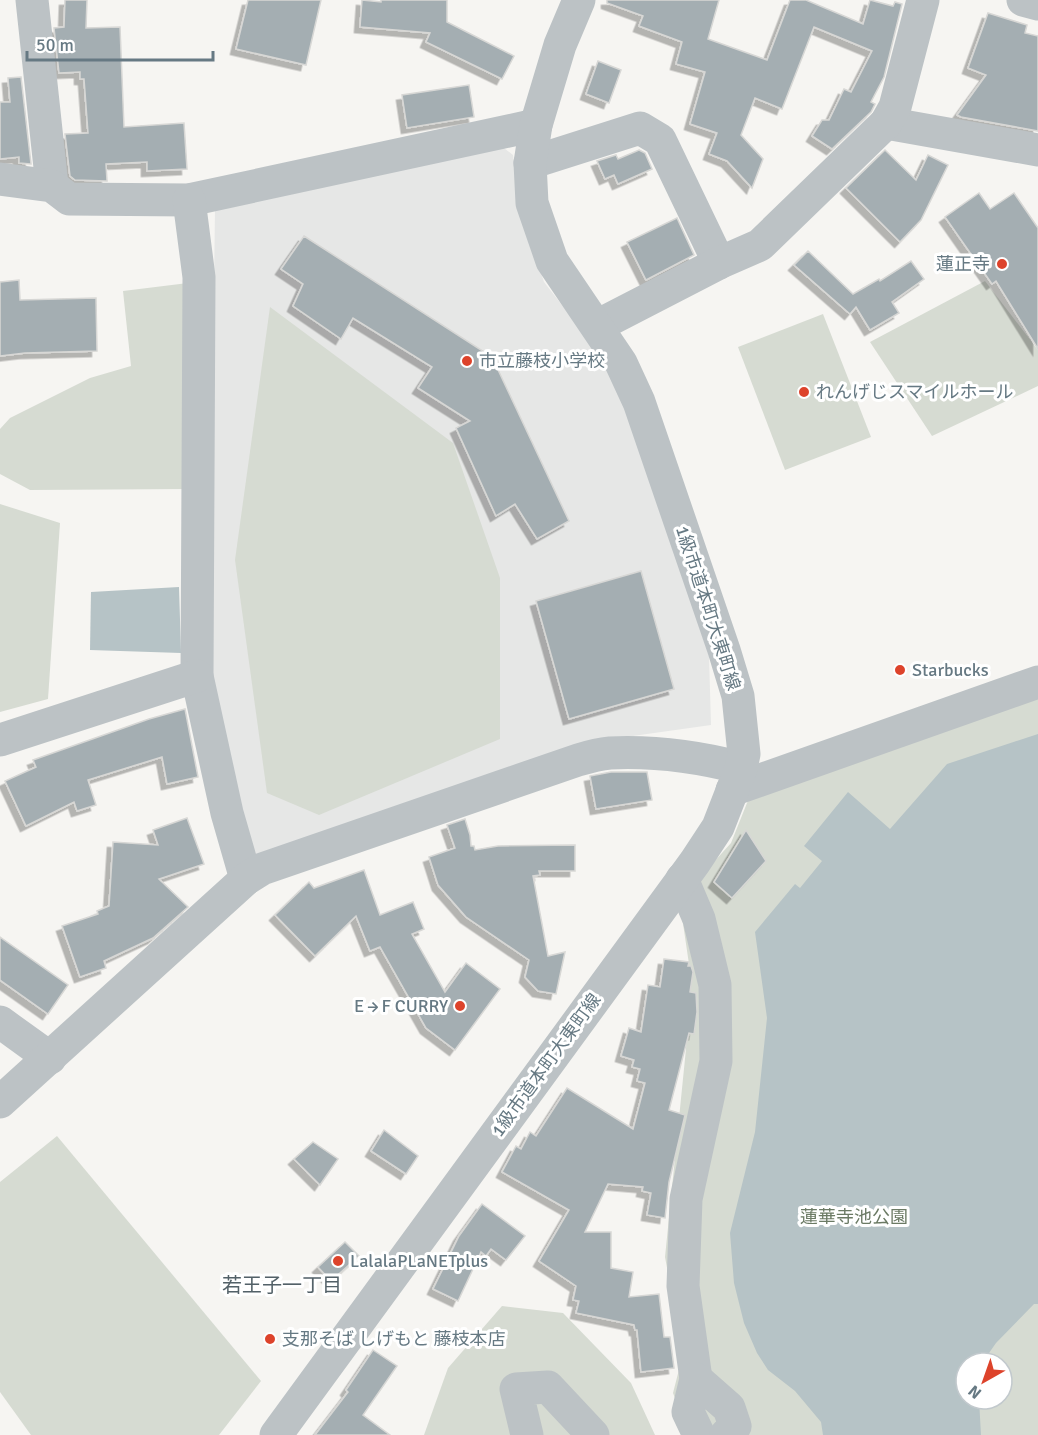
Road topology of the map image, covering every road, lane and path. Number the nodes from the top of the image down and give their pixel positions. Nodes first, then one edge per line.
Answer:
1 (32, 0) edge
2 (579, 0) edge
3 (923, 0) edge
4 (1023, 0) edge
5 (1038, 4) edge
6 (886, 123) junction
7 (536, 125) junction
8 (1038, 150) edge
9 (530, 163) junction
10 (0, 179) edge
11 (52, 186) junction
12 (189, 200) junction
13 (719, 263) junction
14 (597, 326) junction
15 (197, 676) junction
16 (1038, 682) edge
17 (0, 740) edge
18 (736, 779) junction
19 (246, 879) junction
20 (682, 879) junction
21 (0, 1022) edge
22 (50, 1058) junction
23 (0, 1102) edge
24 (696, 1379) junction
25 (276, 1435) edge
26 (527, 1435) edge
27 (593, 1435) edge
28 (699, 1435) edge
29 (726, 1435) edge

1 - 11 street
2 - 7 street, 1級市道本町大東町線
3 - 6 street
4 - 5 street
6 - 8 street
6 - 13 street
7 - 9 street, 1級市道本町大東町線
7 - 12 street
9 - 13 street
9 - 14 street, 1級市道本町大東町線
10 - 11 street
11 - 12 street
12 - 15 street
13 - 14 street
14 - 18 street, 1級市道本町大東町線
15 - 17 street
15 - 19 street
16 - 18 street
18 - 19 street
18 - 20 street, 1級市道本町大東町線
19 - 22 street
20 - 24 street
20 - 25 street, 1級市道本町大東町線
21 - 22 street
22 - 23 street
24 - 28 street
24 - 29 street
26 - 27 street

